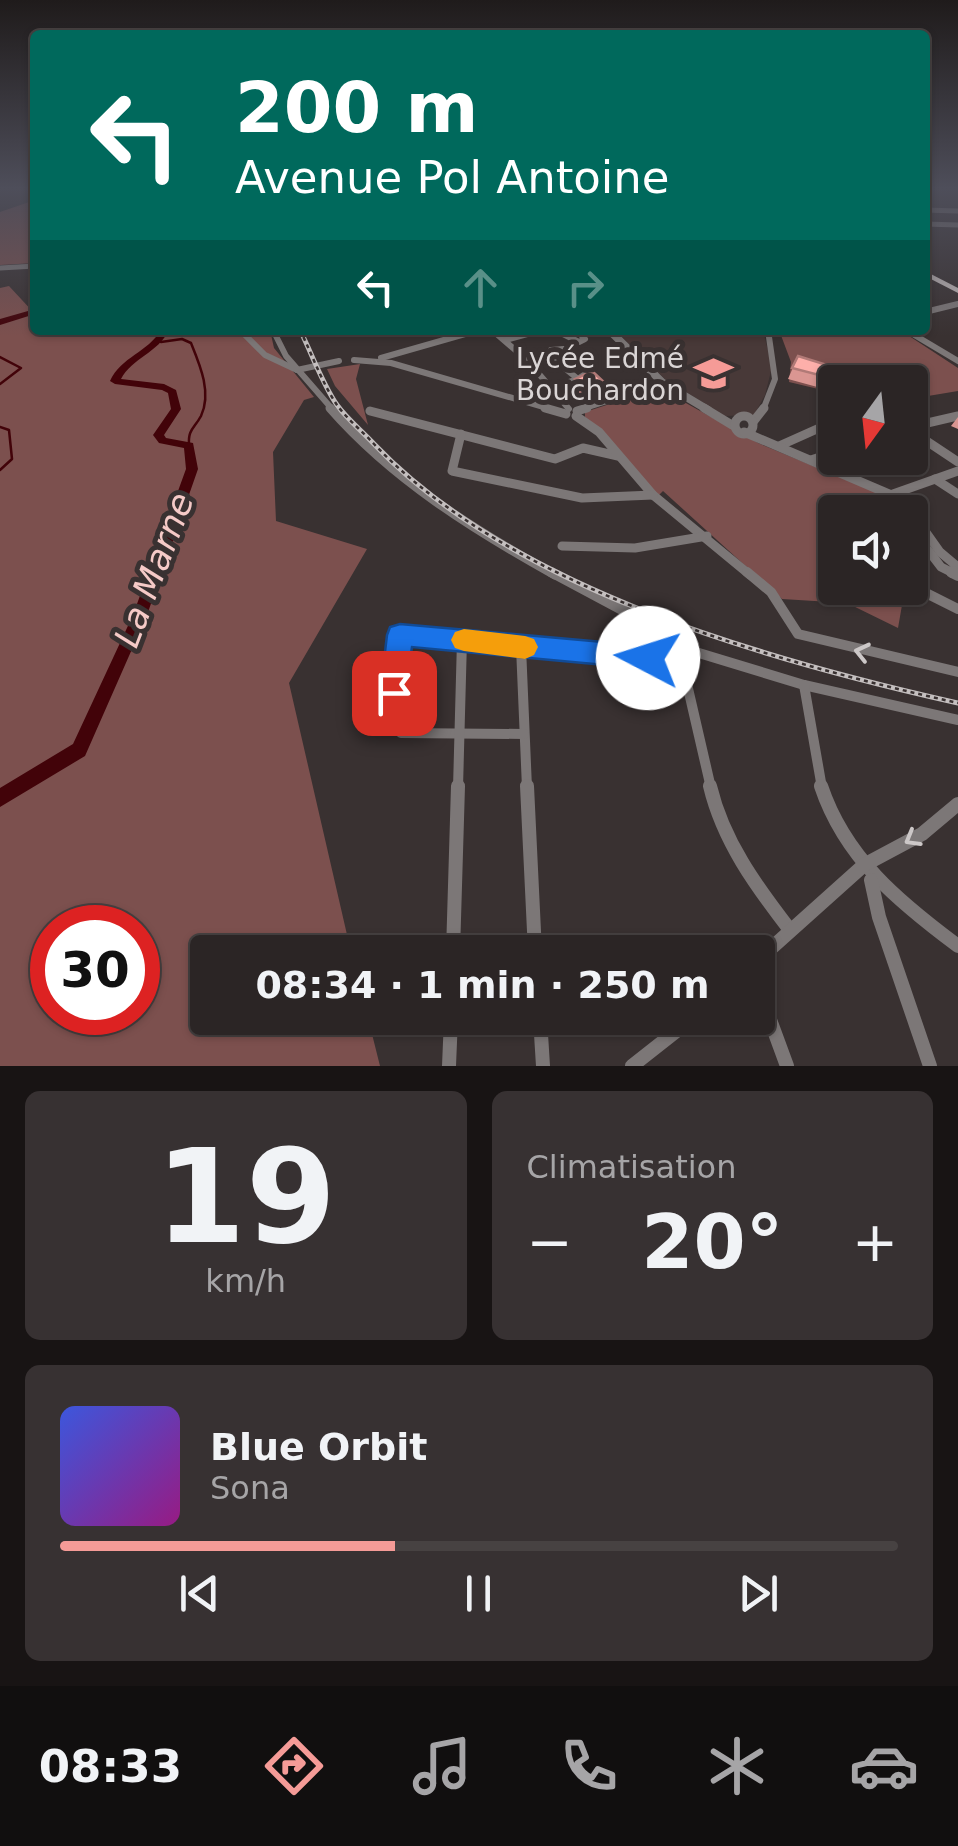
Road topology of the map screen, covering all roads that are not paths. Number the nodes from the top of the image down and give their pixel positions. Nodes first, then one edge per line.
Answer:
1 (30, 266) edge
2 (0, 268) edge
3 (930, 276) edge
4 (958, 291) edge
5 (958, 304) edge
6 (930, 310) edge
7 (245, 335) edge
8 (274, 335) edge
9 (462, 335) edge
10 (499, 335) edge
11 (526, 335) edge
12 (614, 335) edge
13 (770, 335) edge
14 (914, 335) edge
15 (506, 340) junction
16 (354, 360) dead end
17 (380, 360) junction
18 (339, 361) dead end
19 (958, 361) edge
20 (297, 370) junction
21 (578, 379) junction
22 (663, 384) junction
23 (549, 388) junction
24 (370, 411) dead end
25 (572, 412) junction
26 (958, 416) edge
27 (734, 422) junction
28 (928, 424) edge
29 (754, 426) junction
30 (818, 428) edge
31 (744, 432) junction
32 (461, 434) junction
33 (764, 440) junction
34 (928, 441) edge
35 (779, 446) junction
36 (618, 456) junction
37 (818, 458) edge
38 (811, 460) junction
39 (958, 462) edge
40 (958, 471) edge
41 (935, 479) junction
42 (893, 494) junction
43 (958, 494) edge
44 (653, 495) junction
45 (707, 536) junction
46 (562, 546) dead end
47 (928, 548) edge
48 (958, 566) edge
49 (958, 575) edge
50 (928, 594) edge
51 (958, 609) edge
52 (462, 640) junction
53 (521, 647) junction
54 (685, 654) junction
55 (958, 672) edge
56 (804, 684) junction
57 (958, 720) edge
58 (460, 734) junction
59 (524, 734) junction
60 (958, 804) edge
61 (866, 872) junction
62 (790, 930) junction
63 (454, 935) edge
64 (535, 935) edge
65 (775, 944) edge
66 (956, 948) edge
67 (775, 1027) edge
68 (449, 1035) edge
69 (541, 1035) edge
70 (676, 1035) edge
71 (654, 1058) edge
72 (448, 1066) edge
73 (543, 1066) edge
74 (632, 1066) edge
75 (787, 1066) edge
76 (930, 1066) edge

1 - 2 street
3 - 4 main road
5 - 6 street
7 - 20 street
8 - 20 street
9 - 17 street
10 - 15 street
11 - 15 street
12 - 22 street
13 - 29 street
14 - 19 street
15 - 23 street
16 - 17 street
17 - 25 street
18 - 20 street
20 - 54 street
21 - 21 street
21 - 23 street
22 - 25 street
22 - 27 street
23 - 25 street
24 - 32 street
25 - 36 street
26 - 28 street
27 - 29 street
27 - 31 street
29 - 31 street
29 - 33 street
30 - 35 street
31 - 33 street
32 - 36 street
32 - 44 street
33 - 35 street
34 - 39 street
35 - 38 street
36 - 44 street
37 - 38 street
38 - 42 street
40 - 41 street
41 - 42 street
41 - 43 street
42 - 48 street
44 - 45 street
45 - 46 street
55 -> 45 street
47 - 49 street
50 - 51 street
52 - 53 street
52 - 58 street
52 - 58 street
53 - 54 street
53 - 59 street
54 - 56 street
54 - 62 street
56 - 57 street
56 - 61 street
58 - 59 street
58 - 63 street
59 - 64 street
60 -> 61 street
61 - 62 street
61 - 66 street
61 - 76 street
62 - 65 street
67 - 75 street
68 - 72 street
69 - 73 street
70 - 71 street
71 - 74 street

